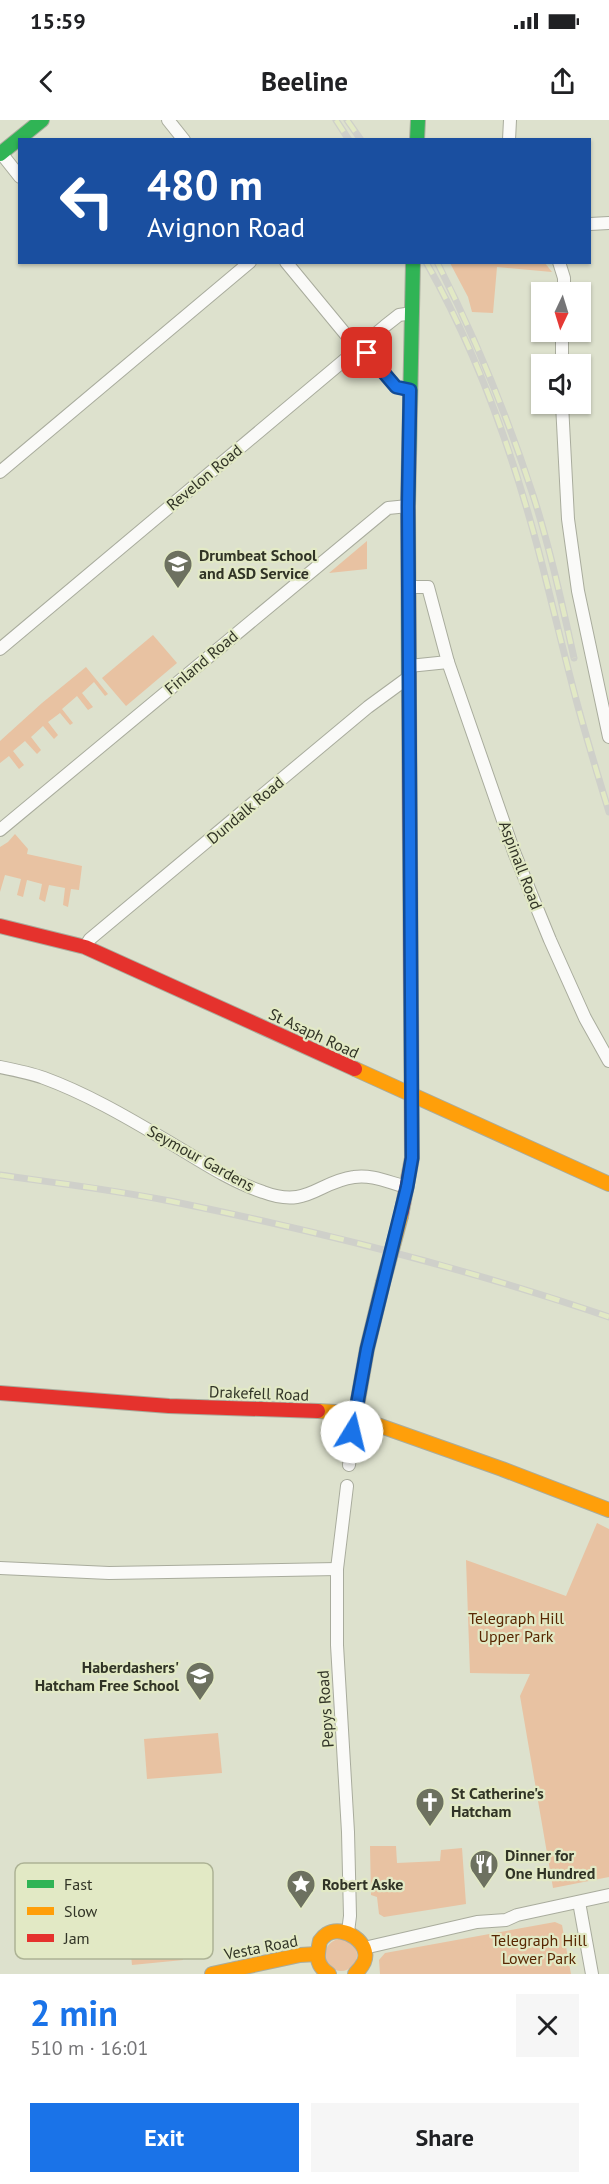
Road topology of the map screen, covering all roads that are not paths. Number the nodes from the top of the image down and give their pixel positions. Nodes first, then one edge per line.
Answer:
1 (42, 120) edge
2 (168, 120) edge
3 (418, 120) edge
4 (510, 120) edge
5 (20, 138) edge
6 (182, 138) edge
7 (417, 138) edge
8 (509, 138) edge
9 (18, 139) edge
10 (0, 154) edge
11 (18, 175) edge
12 (609, 223) edge
13 (591, 224) edge
14 (248, 264) edge
15 (288, 264) edge
16 (413, 264) edge
17 (560, 264) edge
18 (564, 282) edge
19 (412, 313) junction
20 (359, 347) junction
21 (410, 390) junction
22 (562, 414) edge
23 (0, 472) edge
24 (408, 506) junction
25 (410, 587) junction
26 (0, 649) edge
27 (448, 662) junction
28 (409, 672) junction
29 (609, 737) edge
30 (0, 830) edge
31 (0, 926) edge
32 (85, 947) junction
33 (609, 1061) edge
34 (0, 1067) edge
35 (411, 1094) junction
36 (609, 1184) edge
37 (407, 1187) junction
38 (0, 1392) edge
39 (355, 1417) junction
40 (349, 1465) dead end
41 (347, 1486) dead end
42 (609, 1510) edge
43 (0, 1568) edge
44 (337, 1569) junction
45 (609, 1895) edge
46 (579, 1902) junction
47 (348, 1932) junction
48 (364, 1948) junction
49 (317, 1954) junction
50 (270, 1962) junction
51 (288, 1971) dead end
52 (325, 1973) edge
53 (212, 1974) edge
54 (355, 1974) edge
55 (592, 1974) edge

1 - 5 street
2 - 6 street
3 - 7 street
4 - 8 street
9 - 10 street
10 - 11 street
12 - 13 street
14 - 23 street
15 - 20 street
16 - 19 street
17 - 18 street
19 - 20 street, Revelon Road
19 - 21 street
20 - 21 street
20 - 26 street, Revelon Road
21 - 24 street
22 - 29 street
24 - 25 street
24 - 30 street, Finland Road
25 - 27 street, Aspinall Road
25 - 28 street
27 - 28 street
27 - 33 street, Aspinall Road
28 - 32 street, Dundalk Road
28 - 35 street
31 - 32 street, St Asaph Road
32 - 35 street, St Asaph Road
34 - 37 street, Seymour Gardens
35 - 36 street, St Asaph Road
35 - 37 street
37 - 39 street, bridge
38 - 39 street, Drakefell Road
39 - 40 street
39 - 42 street, Drakefell Road
41 - 44 street, Pepys Road
43 - 44 street
44 - 47 street, Pepys Road
45 - 46 street
46 - 48 street
46 - 55 street
47 - 48 street
47 - 49 street
48 - 54 street
49 - 50 street, Vesta Road
49 - 52 street
50 - 51 street
50 - 53 street, Vesta Road

